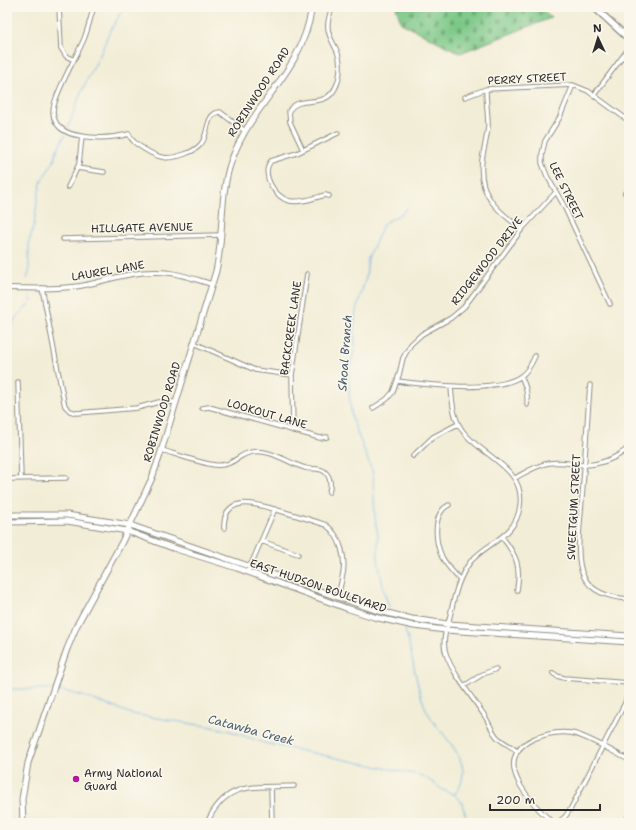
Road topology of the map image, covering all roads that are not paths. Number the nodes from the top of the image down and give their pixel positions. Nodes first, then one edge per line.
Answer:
1 (59, 7) edge
2 (96, 7) edge
3 (312, 7) edge
4 (332, 7) edge
5 (594, 7) edge
6 (629, 39) edge
7 (629, 48) edge
8 (74, 60) junction
9 (573, 85) junction
10 (486, 90) junction
11 (594, 95) junction
12 (465, 97) dead end
13 (629, 121) edge
14 (245, 131) junction
15 (338, 133) dead end
16 (82, 136) junction
17 (303, 150) junction
18 (77, 168) junction
19 (104, 172) dead end
20 (68, 187) dead end
21 (556, 192) junction
22 (625, 193) dead end
23 (329, 196) dead end
24 (629, 198) edge
25 (522, 229) junction
26 (221, 235) junction
27 (63, 239) dead end
28 (307, 274) dead end
29 (211, 284) junction
30 (7, 288) edge
31 (42, 288) junction
32 (610, 304) dead end
33 (194, 343) junction
34 (535, 356) dead end
35 (292, 374) junction
36 (521, 376) junction
37 (398, 381) junction
38 (18, 382) dead end
39 (590, 385) dead end
40 (451, 386) junction
41 (176, 402) junction
42 (527, 405) dead end
43 (202, 408) dead end
44 (373, 408) dead end
45 (458, 424) junction
46 (293, 431) junction
47 (326, 437) dead end
48 (629, 447) edge
49 (162, 450) junction
50 (413, 456) dead end
51 (585, 465) junction
52 (21, 478) junction
53 (66, 478) dead end
54 (515, 478) junction
55 (7, 479) edge
56 (329, 492) dead end
57 (449, 506) dead end
58 (275, 509) junction
59 (7, 515) edge
60 (7, 522) edge
61 (130, 525) junction
62 (224, 528) dead end
63 (127, 532) junction
64 (502, 537) junction
65 (261, 541) junction
66 (298, 554) dead end
67 (249, 570) junction
68 (459, 579) junction
69 (517, 590) dead end
70 (338, 597) junction
71 (629, 599) edge
72 (334, 603) junction
73 (448, 624) junction
74 (446, 630) junction
75 (629, 636) edge
76 (629, 642) edge
77 (496, 669) dead end
78 (552, 673) dead end
79 (629, 683) edge
80 (464, 686) junction
81 (629, 689) edge
82 (603, 746) junction
83 (517, 751) junction
84 (629, 760) edge
85 (294, 786) dead end
86 (271, 787) junction
87 (629, 814) edge
88 (23, 823) edge
89 (207, 823) edge
90 (272, 823) edge
91 (553, 823) edge
92 (557, 823) edge
93 (626, 823) edge

1 - 8 street
2 - 8 street
3 - 14 main road, ROBINWOOD ROAD
4 - 17 street
5 - 6 main road
7 - 11 street
8 - 16 street
9 - 10 street, PERRY STREET
9 - 11 street, PERRY STREET
9 - 21 street, LEE STREET
10 - 12 street, PERRY STREET
10 - 25 street
11 - 13 street, PERRY STREET
14 - 16 street
14 - 26 main road, ROBINWOOD ROAD
15 - 17 street
16 - 18 street
17 - 23 street
18 - 19 street
18 - 20 street
21 - 25 street, RIDGEWOOD DRIVE
21 - 32 street, LEE STREET
22 - 24 street
25 - 37 street, RIDGEWOOD DRIVE
26 - 27 street, HILLGATE AVENUE
26 - 29 main road, ROBINWOOD ROAD
28 - 35 street, BACKCREEK LANE
29 - 31 street, LAUREL LANE
29 - 33 main road, ROBINWOOD ROAD
30 - 31 street, LAUREL LANE
31 - 41 street
33 - 35 street
33 - 41 main road, ROBINWOOD ROAD
34 - 36 street
35 - 46 street, BACKCREEK LANE
36 - 40 street
36 - 42 street
37 - 40 street
37 - 44 street, RIDGEWOOD DRIVE
38 - 52 street
39 - 51 street, SWEETGUM STREET
40 - 45 street
41 - 49 main road, ROBINWOOD ROAD
43 - 46 street, LOOKOUT LANE
45 - 50 street
45 - 54 street
46 - 47 street, LOOKOUT LANE
48 - 51 street
49 - 56 street
49 - 61 main road, ROBINWOOD ROAD
51 - 54 street
51 - 71 street, SWEETGUM STREET
52 - 53 street
52 - 55 street
54 - 64 street
57 - 68 street
58 - 62 street
58 - 65 street
58 - 70 street
59 - 61 main road, EAST HUDSON BOULEVARD
60 - 63 main road, EAST HUDSON BOULEVARD
61 - 63 main road, ROBINWOOD ROAD
61 - 67 main road, EAST HUDSON BOULEVARD
63 - 67 main road, EAST HUDSON BOULEVARD
63 - 88 main road, ROBINWOOD ROAD
64 - 68 street
64 - 69 street
65 - 66 street
65 - 67 street
67 - 70 main road, EAST HUDSON BOULEVARD
67 - 72 main road, EAST HUDSON BOULEVARD
68 - 73 street
70 - 72 main road
70 - 73 main road, EAST HUDSON BOULEVARD
72 - 74 main road, EAST HUDSON BOULEVARD
73 - 74 street
73 - 75 main road, EAST HUDSON BOULEVARD
74 - 76 main road, EAST HUDSON BOULEVARD
74 - 80 street
77 - 80 street
78 - 79 street
80 - 83 street
81 - 82 street
82 - 83 street
82 - 84 street
82 - 92 street
83 - 91 street
85 - 86 street
86 - 89 street
86 - 90 street
87 - 93 street

